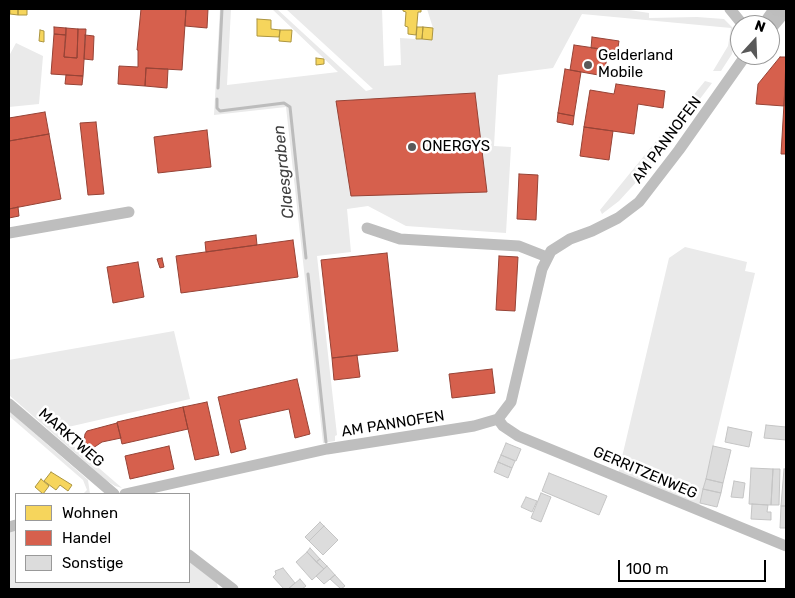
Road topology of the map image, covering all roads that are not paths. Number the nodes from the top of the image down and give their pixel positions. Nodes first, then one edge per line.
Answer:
1 (776, 9) edge
2 (786, 10) edge
3 (738, 65) edge
4 (129, 212) dead end
5 (367, 228) dead end
6 (9, 233) edge
7 (547, 257) junction
8 (9, 404) edge
9 (498, 419) junction
10 (113, 493) edge
11 (129, 493) edge
12 (786, 546) edge
13 (190, 556) edge
14 (233, 589) edge

1 - 2 main road
3 - 7 street, AM PANNOFEN
4 - 6 street
5 - 7 street
7 - 9 street
8 - 10 street, MARKTWEG
9 - 11 street, AM PANNOFEN
9 - 12 street, GERRITZENWEG
13 - 14 street

